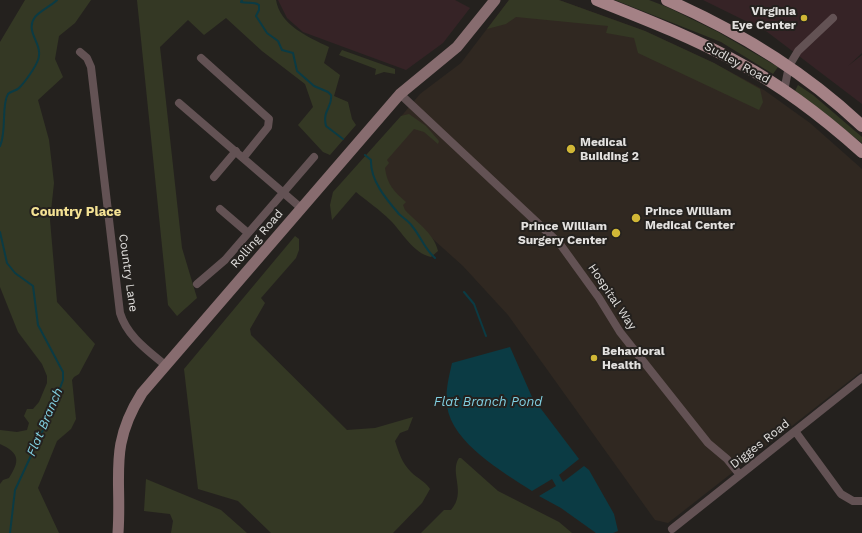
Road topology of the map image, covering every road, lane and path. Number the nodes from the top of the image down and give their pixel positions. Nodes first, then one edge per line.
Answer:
1 (495, 0) edge
2 (597, 0) edge
3 (667, 0) edge
4 (684, 3) edge
5 (833, 18) dead end
6 (80, 52) dead end
7 (201, 58) dead end
8 (789, 66) junction
9 (784, 91) junction
10 (400, 94) junction
11 (179, 103) dead end
12 (862, 126) edge
13 (236, 151) junction
14 (862, 152) edge
15 (314, 157) dead end
16 (243, 158) junction
17 (214, 177) dead end
18 (283, 193) junction
19 (301, 208) junction
20 (220, 209) dead end
21 (248, 233) junction
22 (197, 284) dead end
23 (165, 365) junction
24 (862, 378) edge
25 (795, 431) junction
26 (740, 475) junction
27 (861, 501) edge
28 (672, 529) dead end
29 (118, 533) edge

1 - 10 street, Rolling Road
2 - 9 main road, Sudley Road
3 - 4 main road, Sudley Road
4 - 8 main road, Sudley Road
5 - 8 street
6 - 23 street, Country Lane
7 - 16 street
8 - 9 street
8 - 12 main road, Sudley Road
9 - 14 main road, Sudley Road
10 - 19 street, Rolling Road
10 - 26 street, Hospital Way
11 - 13 street
13 - 16 street
13 - 17 street
15 - 18 street
16 - 18 street
18 - 19 street
18 - 21 street
19 - 23 street, Rolling Road
20 - 21 street
21 - 22 street
23 - 29 street, Rolling Road
24 - 25 street, Digges Road
25 - 26 street, Digges Road
25 - 27 street
26 - 28 street, Digges Road

